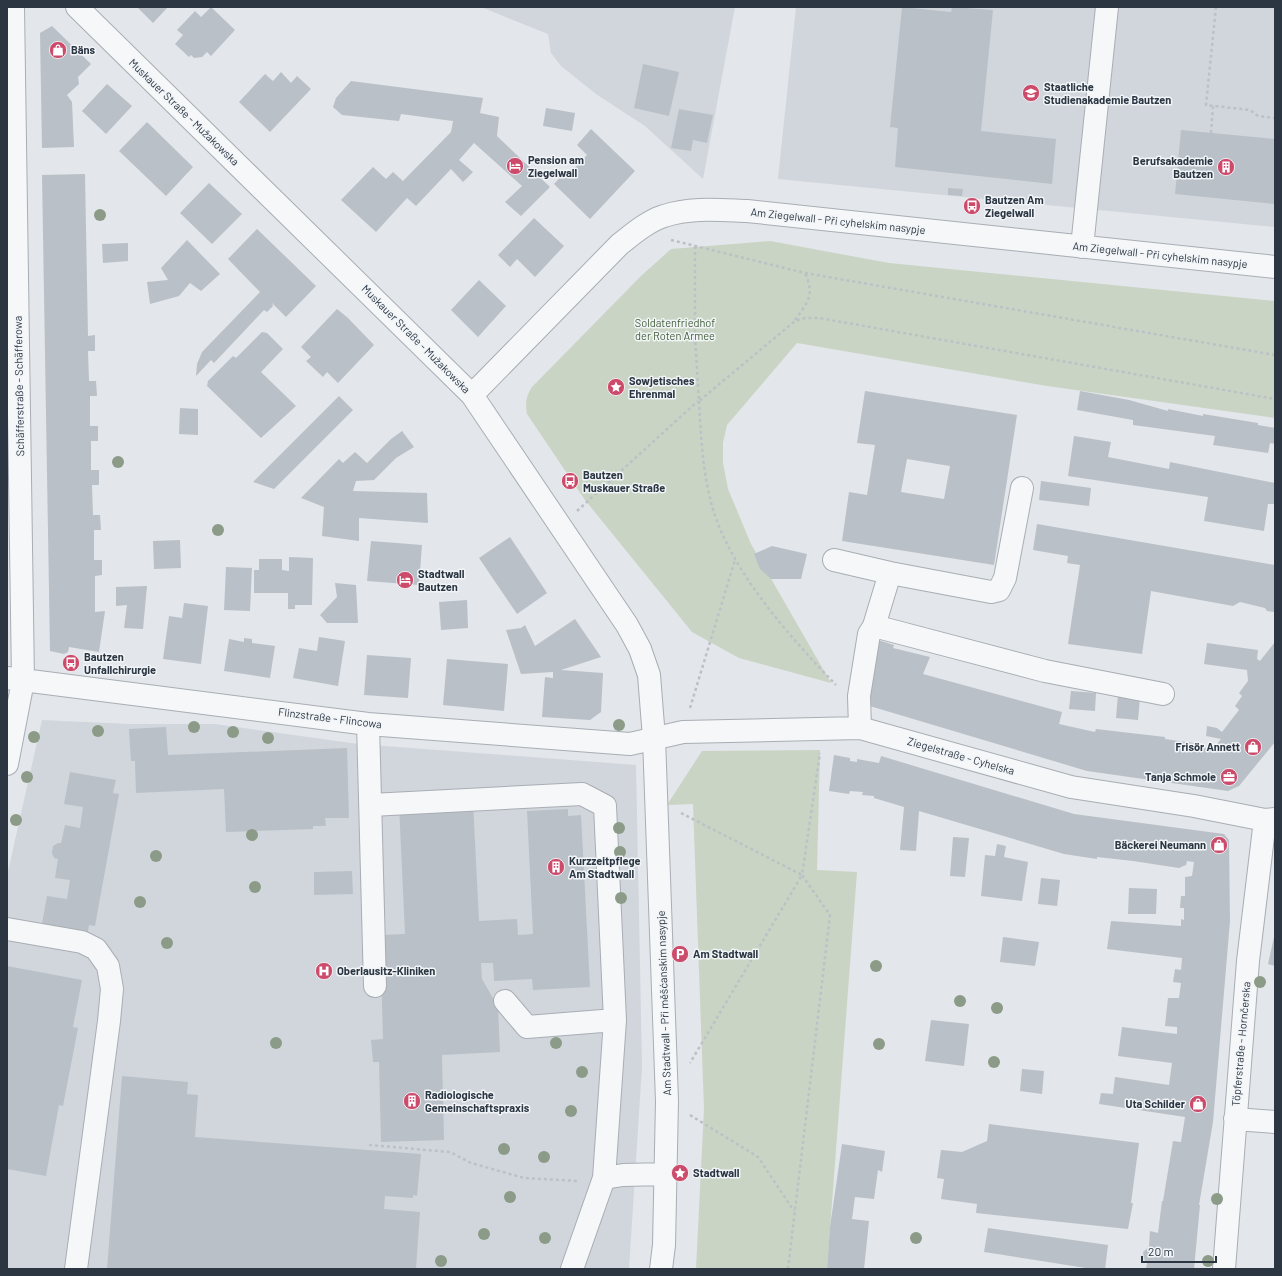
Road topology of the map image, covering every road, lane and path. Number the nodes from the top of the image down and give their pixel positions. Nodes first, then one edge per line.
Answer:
1 (13, 7) edge
2 (77, 7) edge
3 (1107, 7) edge
4 (1216, 7) edge
5 (1214, 106) junction
6 (1275, 118) edge
7 (1211, 133) dead end
8 (1082, 247) junction
9 (1275, 267) edge
10 (805, 273) junction
11 (795, 321) junction
12 (1275, 355) edge
13 (472, 396) junction
14 (1275, 399) edge
15 (698, 401) junction
16 (1022, 488) dead end
17 (559, 524) junction
18 (736, 559) junction
19 (834, 560) dead end
20 (890, 574) junction
21 (874, 626) junction
22 (15, 679) edge
23 (841, 690) dead end
24 (1163, 694) dead end
25 (368, 724) junction
26 (860, 728) junction
27 (683, 732) junction
28 (654, 738) junction
29 (825, 749) dead end
30 (7, 764) edge
31 (657, 801) junction
32 (371, 805) junction
33 (1272, 816) edge
34 (802, 875) junction
35 (7, 929) edge
36 (375, 986) dead end
37 (505, 1001) dead end
38 (615, 1020) junction
39 (688, 1067) dead end
40 (667, 1101) junction
41 (1235, 1119) junction
42 (1275, 1122) edge
43 (368, 1145) dead end
44 (666, 1174) junction
45 (604, 1178) junction
46 (795, 1211) junction
47 (76, 1269) edge
48 (572, 1269) edge
49 (661, 1269) edge
50 (788, 1269) edge
51 (1224, 1269) edge

1 - 22 street, Schäfferstraße - Schäfferowa
2 - 13 street, Muskauer Straße - Mužakowska
3 - 8 street
4 - 5 path
5 - 6 path
5 - 7 path
8 - 9 street, Am Ziegelwall - Při cyhelskim nasypje
8 - 13 street, Am Ziegelwall - Při cyhelskim nasypje
10 - 11 path
10 - 12 path
10 - 15 path
11 - 14 path
11 - 15 path
13 - 17 street, Muskauer Straße - Mužakowska
15 - 17 path
15 - 18 path
16 - 20 street
17 - 28 street, Muskauer Straße - Mužakowska
18 - 23 path
18 - 27 path
19 - 20 street
20 - 21 street
21 - 24 street
21 - 26 street
22 - 25 street, Flinzstraße - Flincowa
22 - 30 street, Schäfferstraße - Schäfferowa
25 - 28 street, Flinzstraße - Flincowa
25 - 32 street
26 - 27 street, Ziegelstraße - Cyhelska
26 - 33 street, Ziegelstraße - Cyhelska
27 - 28 street, Ziegelstraße - Cyhelska
28 - 31 street, Am Stadtwall - Při měšćanskim nasypje
29 - 34 path
31 - 34 path
31 - 40 street, Am Stadtwall - Při měšćanskim nasypje
32 - 36 street
32 - 38 street
33 - 41 street, Töpferstraße - Hornčerska
34 - 39 path
34 - 46 path
35 - 47 street
37 - 38 street
38 - 45 street
40 - 44 street, Am Stadtwall - Při měšćanskim nasypje
40 - 46 path
41 - 42 street
41 - 51 street, Töpferstraße - Hornčerska
43 - 45 path
44 - 45 street
44 - 49 street, Am Stadtwall - Při měšćanskim nasypje
45 - 48 street
46 - 50 path

